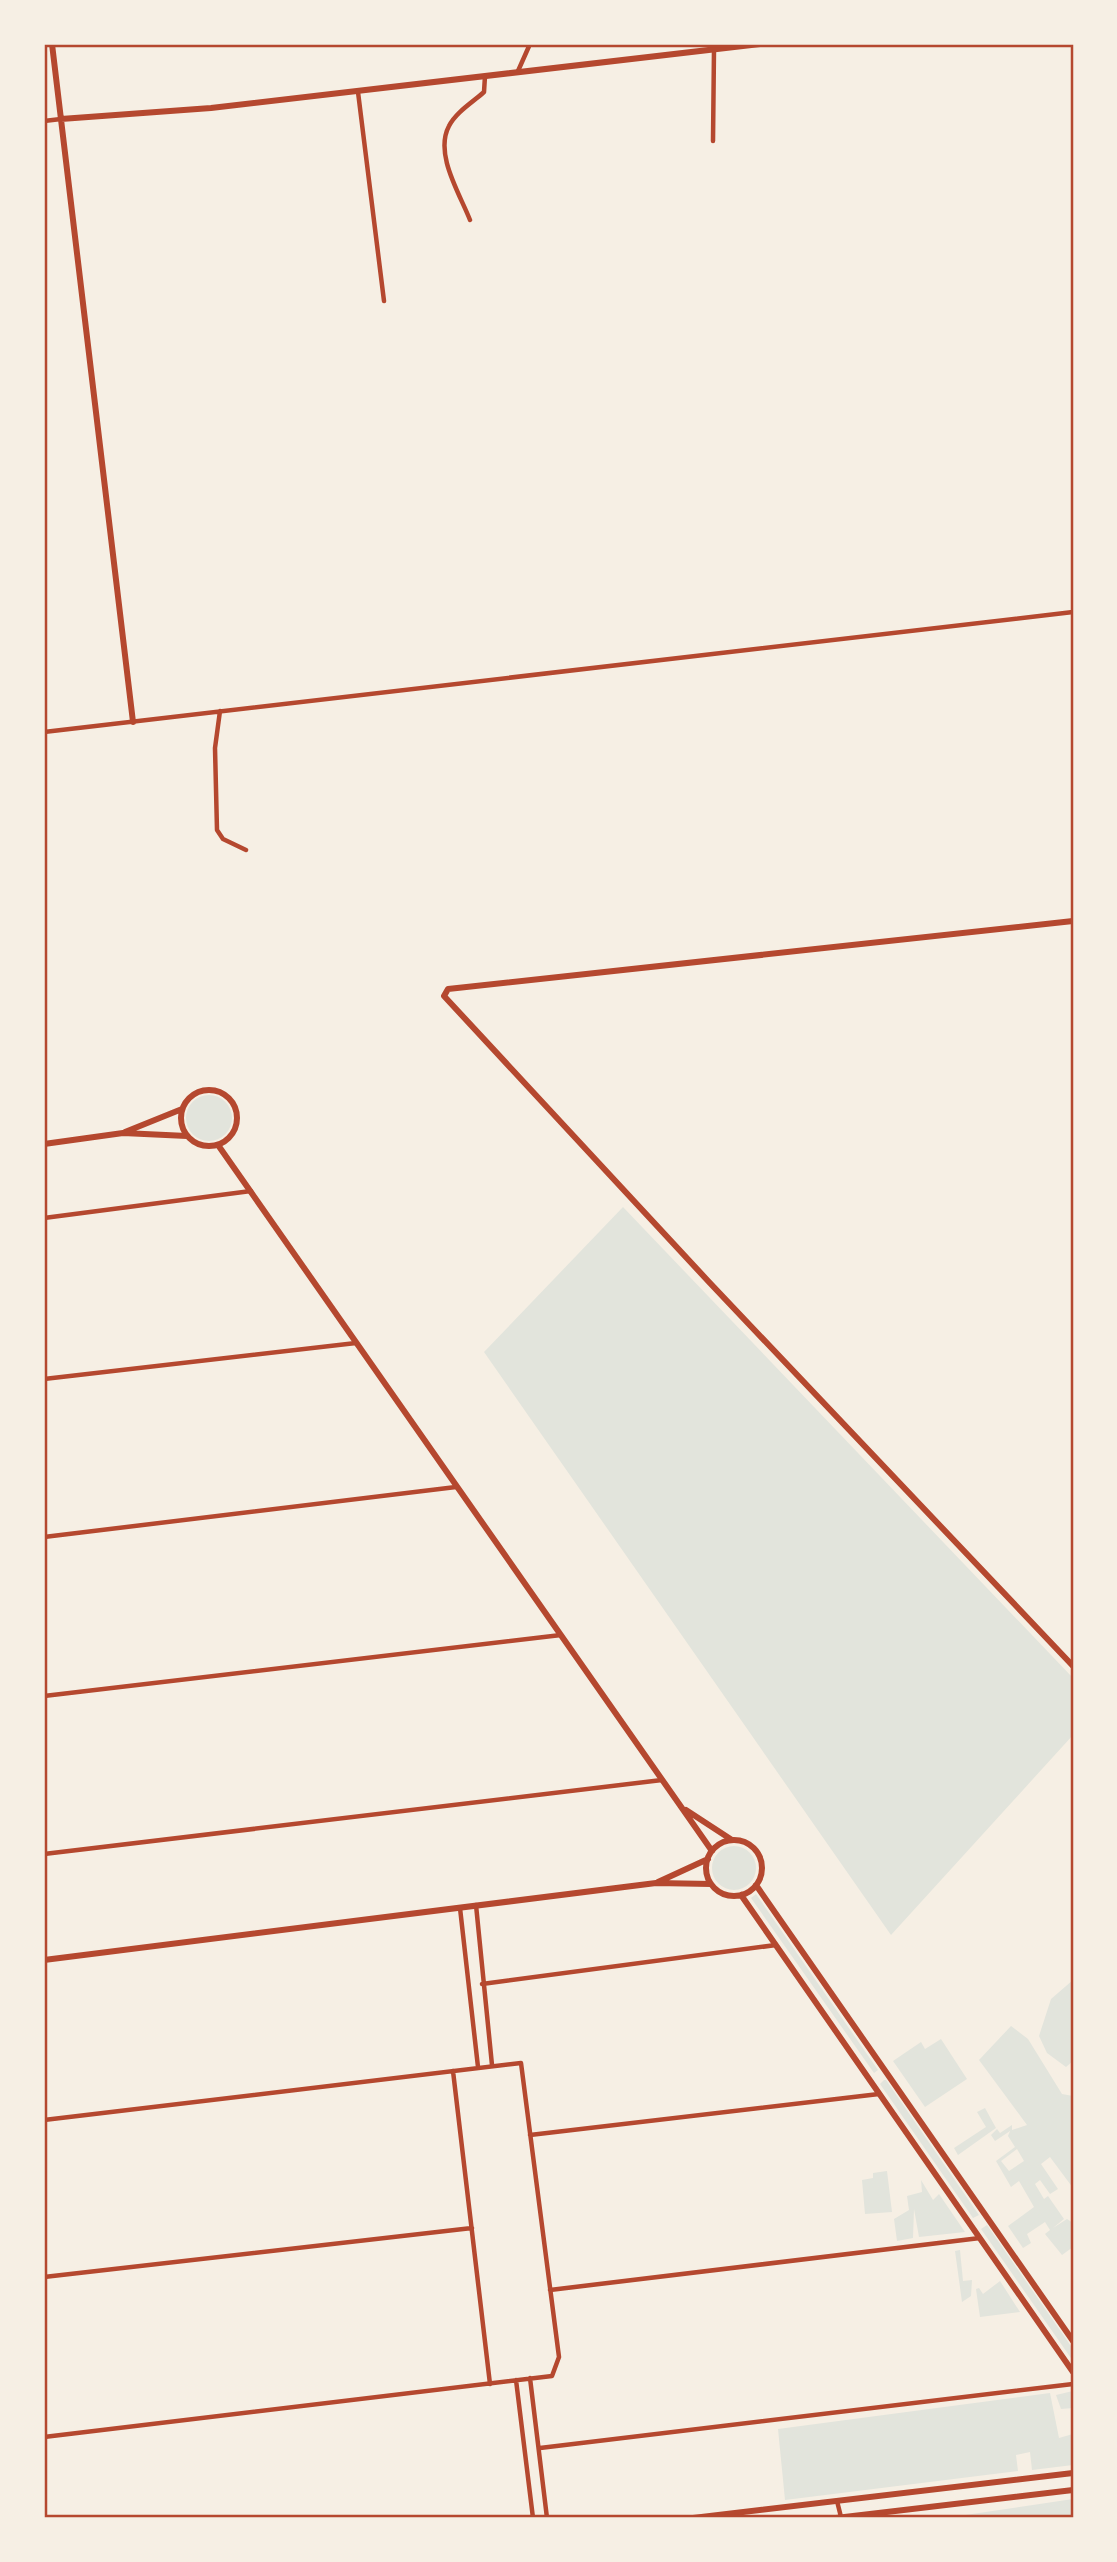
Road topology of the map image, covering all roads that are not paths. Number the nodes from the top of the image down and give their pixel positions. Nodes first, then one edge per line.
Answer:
1 (52, 44) edge
2 (530, 44) edge
3 (760, 44) edge
4 (714, 49) junction
5 (519, 72) junction
6 (484, 75) junction
7 (358, 92) junction
8 (61, 119) junction
9 (44, 121) edge
10 (713, 141) dead end
11 (470, 220) dead end
12 (384, 301) dead end
13 (1073, 612) edge
14 (220, 711) junction
15 (44, 721) edge
16 (133, 722) junction
17 (44, 732) edge
18 (246, 850) dead end
19 (1073, 921) edge
20 (182, 1109) junction
21 (123, 1133) junction
22 (187, 1136) junction
23 (44, 1144) edge
24 (218, 1145) junction
25 (251, 1191) junction
26 (44, 1218) edge
27 (356, 1343) junction
28 (44, 1379) edge
29 (456, 1487) junction
30 (44, 1537) edge
31 (561, 1634) junction
32 (1073, 1666) edge
33 (44, 1696) edge
34 (662, 1780) junction
35 (684, 1809) junction
36 (732, 1840) junction
37 (712, 1851) junction
38 (44, 1854) edge
39 (708, 1859) junction
40 (656, 1883) junction
41 (711, 1884) junction
42 (756, 1885) junction
43 (741, 1895) junction
44 (476, 1905) junction
45 (460, 1907) junction
46 (776, 1945) junction
47 (44, 1960) edge
48 (482, 1984) junction
49 (492, 2065) junction
50 (478, 2067) junction
51 (453, 2071) junction
52 (885, 2071) junction
53 (871, 2082) junction
54 (879, 2094) junction
55 (44, 2120) edge
56 (530, 2134) junction
57 (986, 2217) junction
58 (972, 2226) junction
59 (472, 2228) junction
60 (980, 2238) junction
61 (44, 2277) edge
62 (550, 2290) junction
63 (1073, 2341) edge
64 (1073, 2372) edge
65 (530, 2378) junction
66 (516, 2380) junction
67 (490, 2384) junction
68 (1073, 2385) edge
69 (44, 2437) edge
70 (540, 2448) junction
71 (1073, 2473) edge
72 (1073, 2490) edge
73 (837, 2501) junction
74 (533, 2518) edge
75 (547, 2518) edge
76 (693, 2518) edge
77 (840, 2518) edge

1 - 8 street
2 - 5 street
3 - 4 street
4 - 5 street
4 - 10 street
5 - 6 street
6 - 7 street
6 - 11 street
7 - 8 street
7 - 12 street
8 - 9 street
8 - 16 street
13 - 14 street
14 - 16 street
14 - 18 street
15 - 17 street
16 - 17 street
19 - 32 street
20 - 21 street
20 - 22 street
20 - 24 street
21 - 22 street
21 - 23 street
22 - 24 street
24 - 25 street
25 - 26 street
25 - 27 street
27 - 28 street
27 - 29 street
29 - 30 street
29 - 31 street
31 - 33 street
31 - 34 street
34 - 35 street
34 - 38 street
35 - 36 street
35 - 37 street
36 - 37 street
36 - 42 street
37 - 39 street
39 - 40 street
39 - 41 street
40 - 41 street
40 - 44 street
41 - 43 street
42 - 43 street
42 - 52 street
43 - 46 street
44 - 45 street
44 - 48 street
45 - 47 street
45 - 50 street
46 - 48 street
46 - 53 street
48 - 49 street
49 - 50 street
49 - 56 street
50 - 51 street
51 - 55 street
51 - 59 street
52 - 53 street
52 - 57 street
53 - 54 street
54 - 56 street
54 - 58 street
56 - 62 street
57 - 58 street
57 - 63 street
58 - 60 street
59 - 61 street
59 - 67 street
60 - 62 street
60 - 64 street
62 - 65 street
65 - 66 street
65 - 70 street
66 - 67 street
66 - 74 street
67 - 69 street
68 - 70 street
70 - 75 street
71 - 73 street
72 - 77 street
73 - 76 street
73 - 77 street

